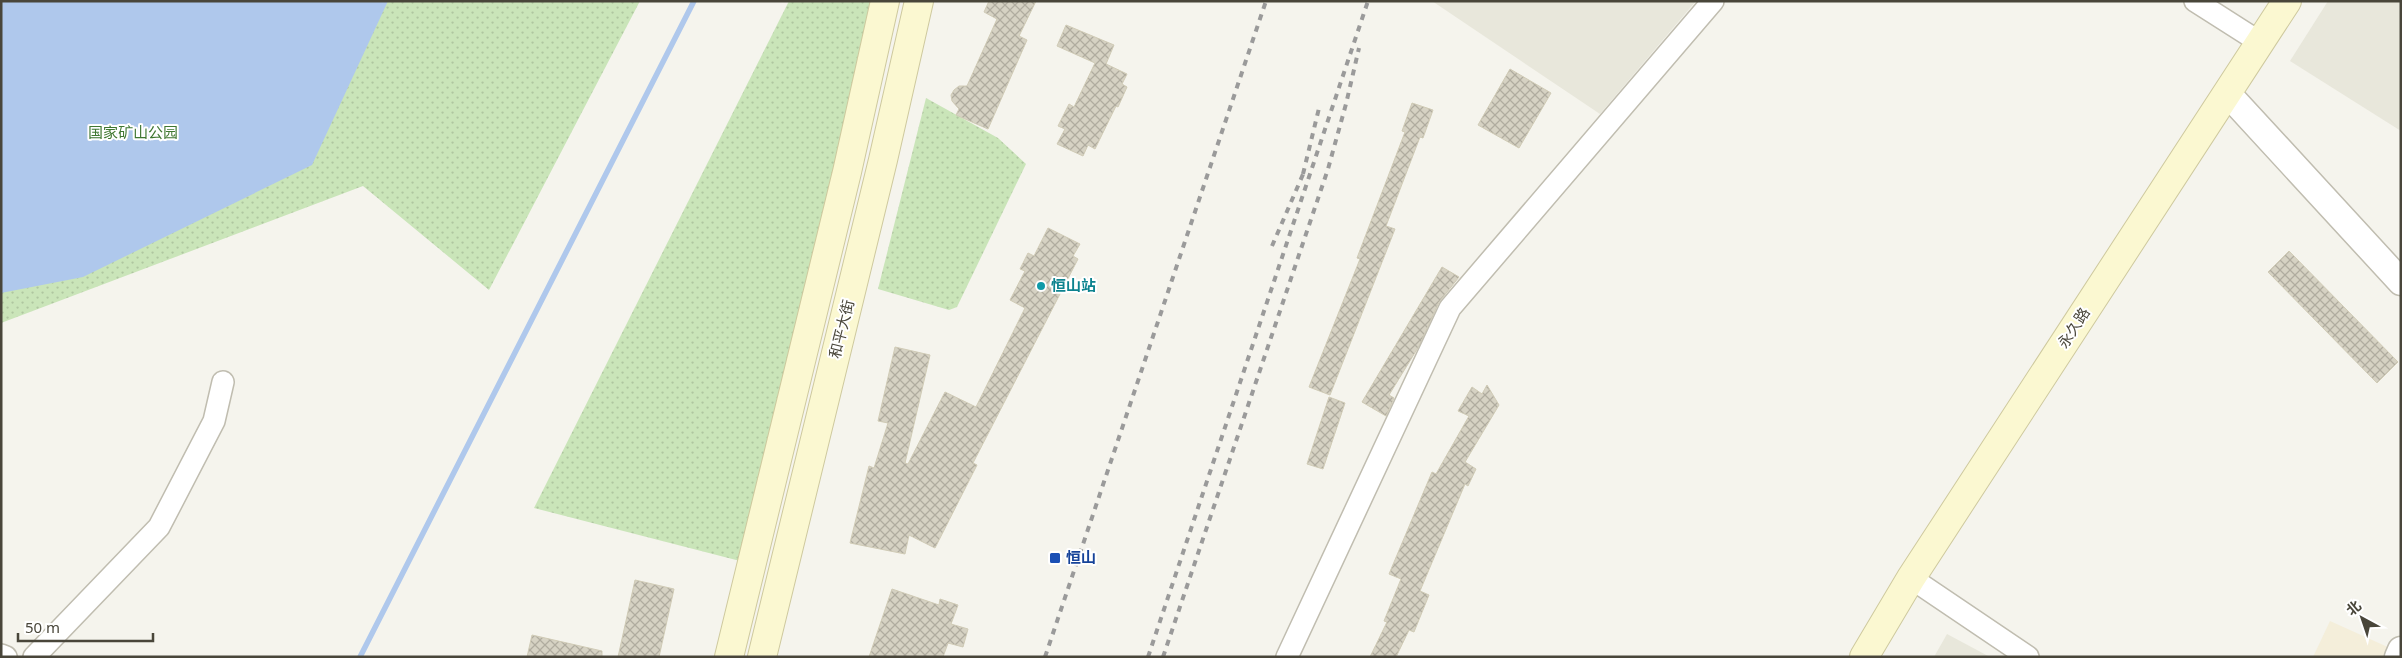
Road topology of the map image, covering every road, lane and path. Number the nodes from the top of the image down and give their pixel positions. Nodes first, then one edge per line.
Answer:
1 (885, 1) edge
2 (919, 1) edge
3 (1713, 1) edge
4 (2195, 1) edge
5 (2287, 1) edge
6 (2261, 42) junction
7 (2228, 94) junction
8 (2401, 282) edge
9 (223, 382) dead end
10 (1912, 578) junction
11 (2401, 650) edge
12 (1, 655) edge
13 (6, 657) edge
14 (34, 657) edge
15 (729, 657) edge
16 (762, 657) edge
17 (1286, 657) edge
18 (1864, 657) edge
19 (2028, 657) edge
20 (2398, 657) edge

1 - 15 main road
2 - 16 main road, 和平大街
3 - 17 street
4 - 6 street
5 - 6 main road, 永久路
6 - 7 main road, 永久路
7 - 8 street
7 - 10 main road, 永久路
9 - 14 street
10 - 18 main road, 永久路
10 - 19 street
11 - 20 street
12 - 13 street

